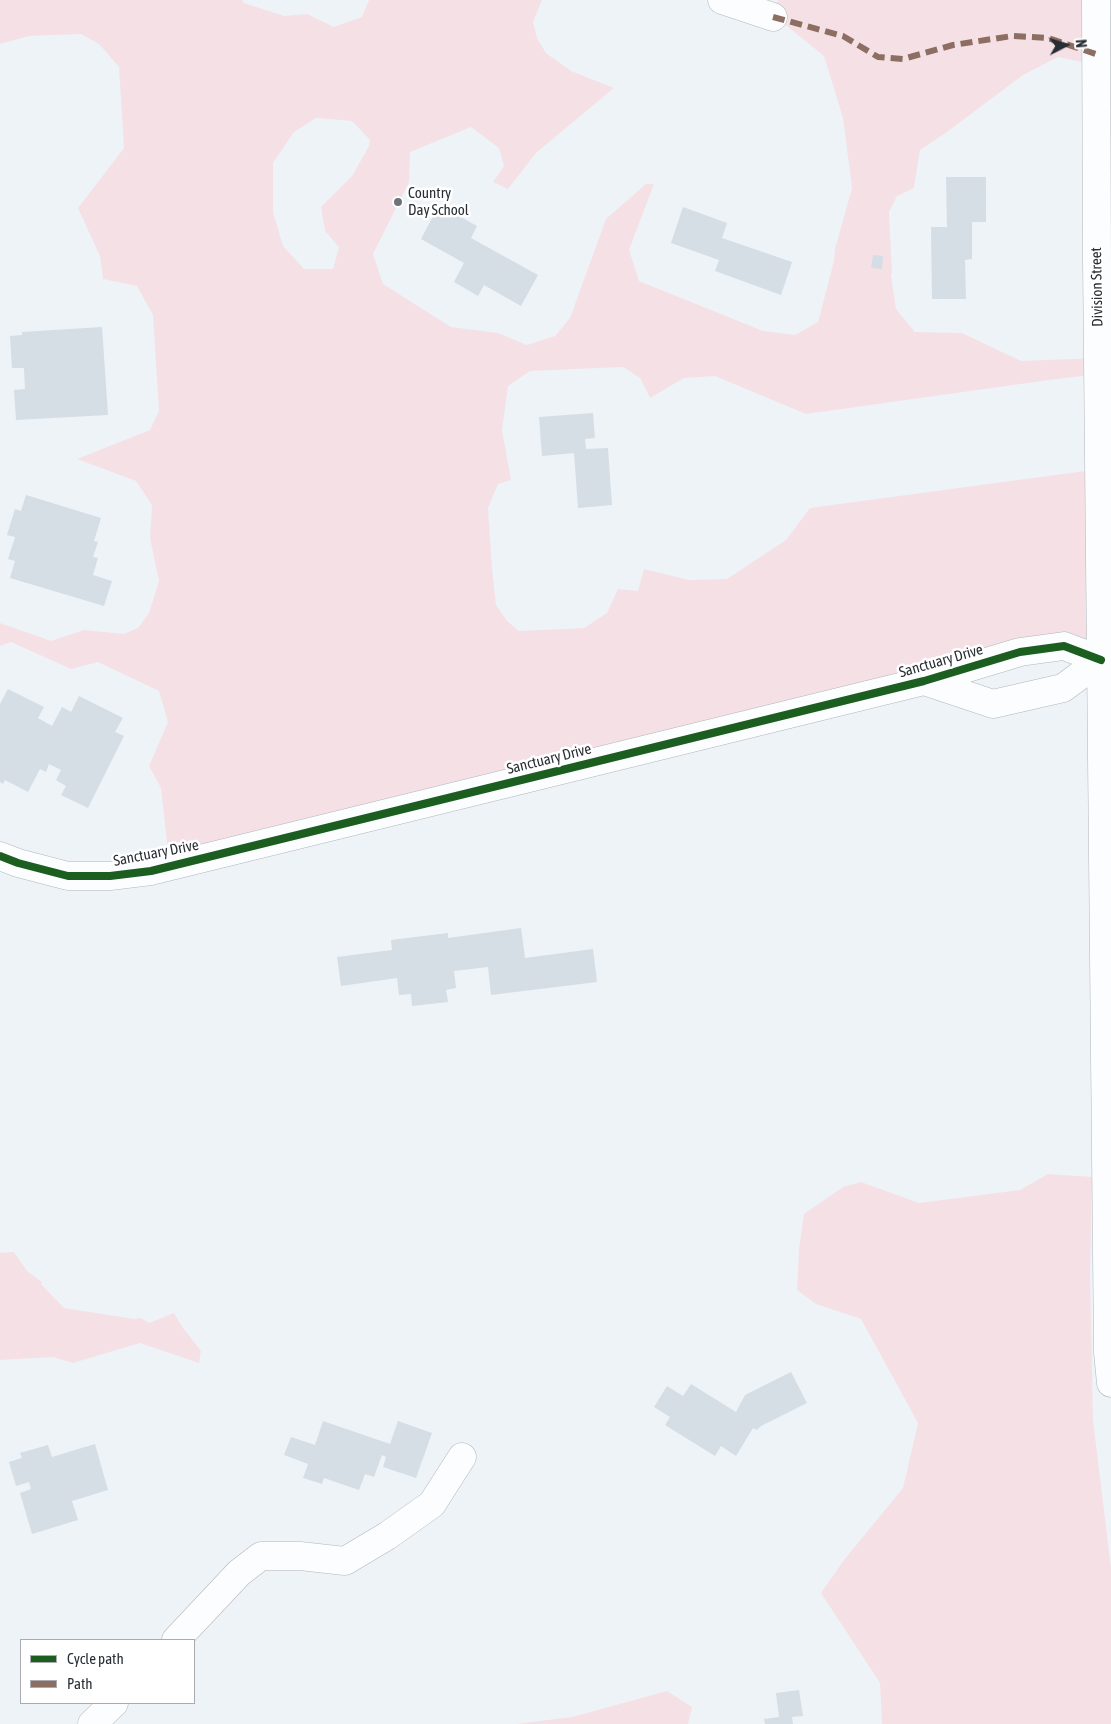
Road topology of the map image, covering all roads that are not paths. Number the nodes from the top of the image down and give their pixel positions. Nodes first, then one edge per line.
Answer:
1 (722, 0) edge
2 (1096, 0) edge
3 (774, 17) dead end
4 (1101, 660) junction
5 (924, 681) junction
6 (0, 856) edge
7 (1110, 1352) edge
8 (1111, 1383) edge
9 (462, 1457) dead end
10 (177, 1639) edge
11 (113, 1704) edge
12 (92, 1724) edge

1 - 3 street
2 - 4 street, Division Street
4 - 5 street, Sanctuary Drive
4 - 5 street, Sanctuary Drive
4 - 7 street, Division Street
5 - 6 street, Sanctuary Drive
7 - 8 street, Division Street
9 - 10 street
11 - 12 street

